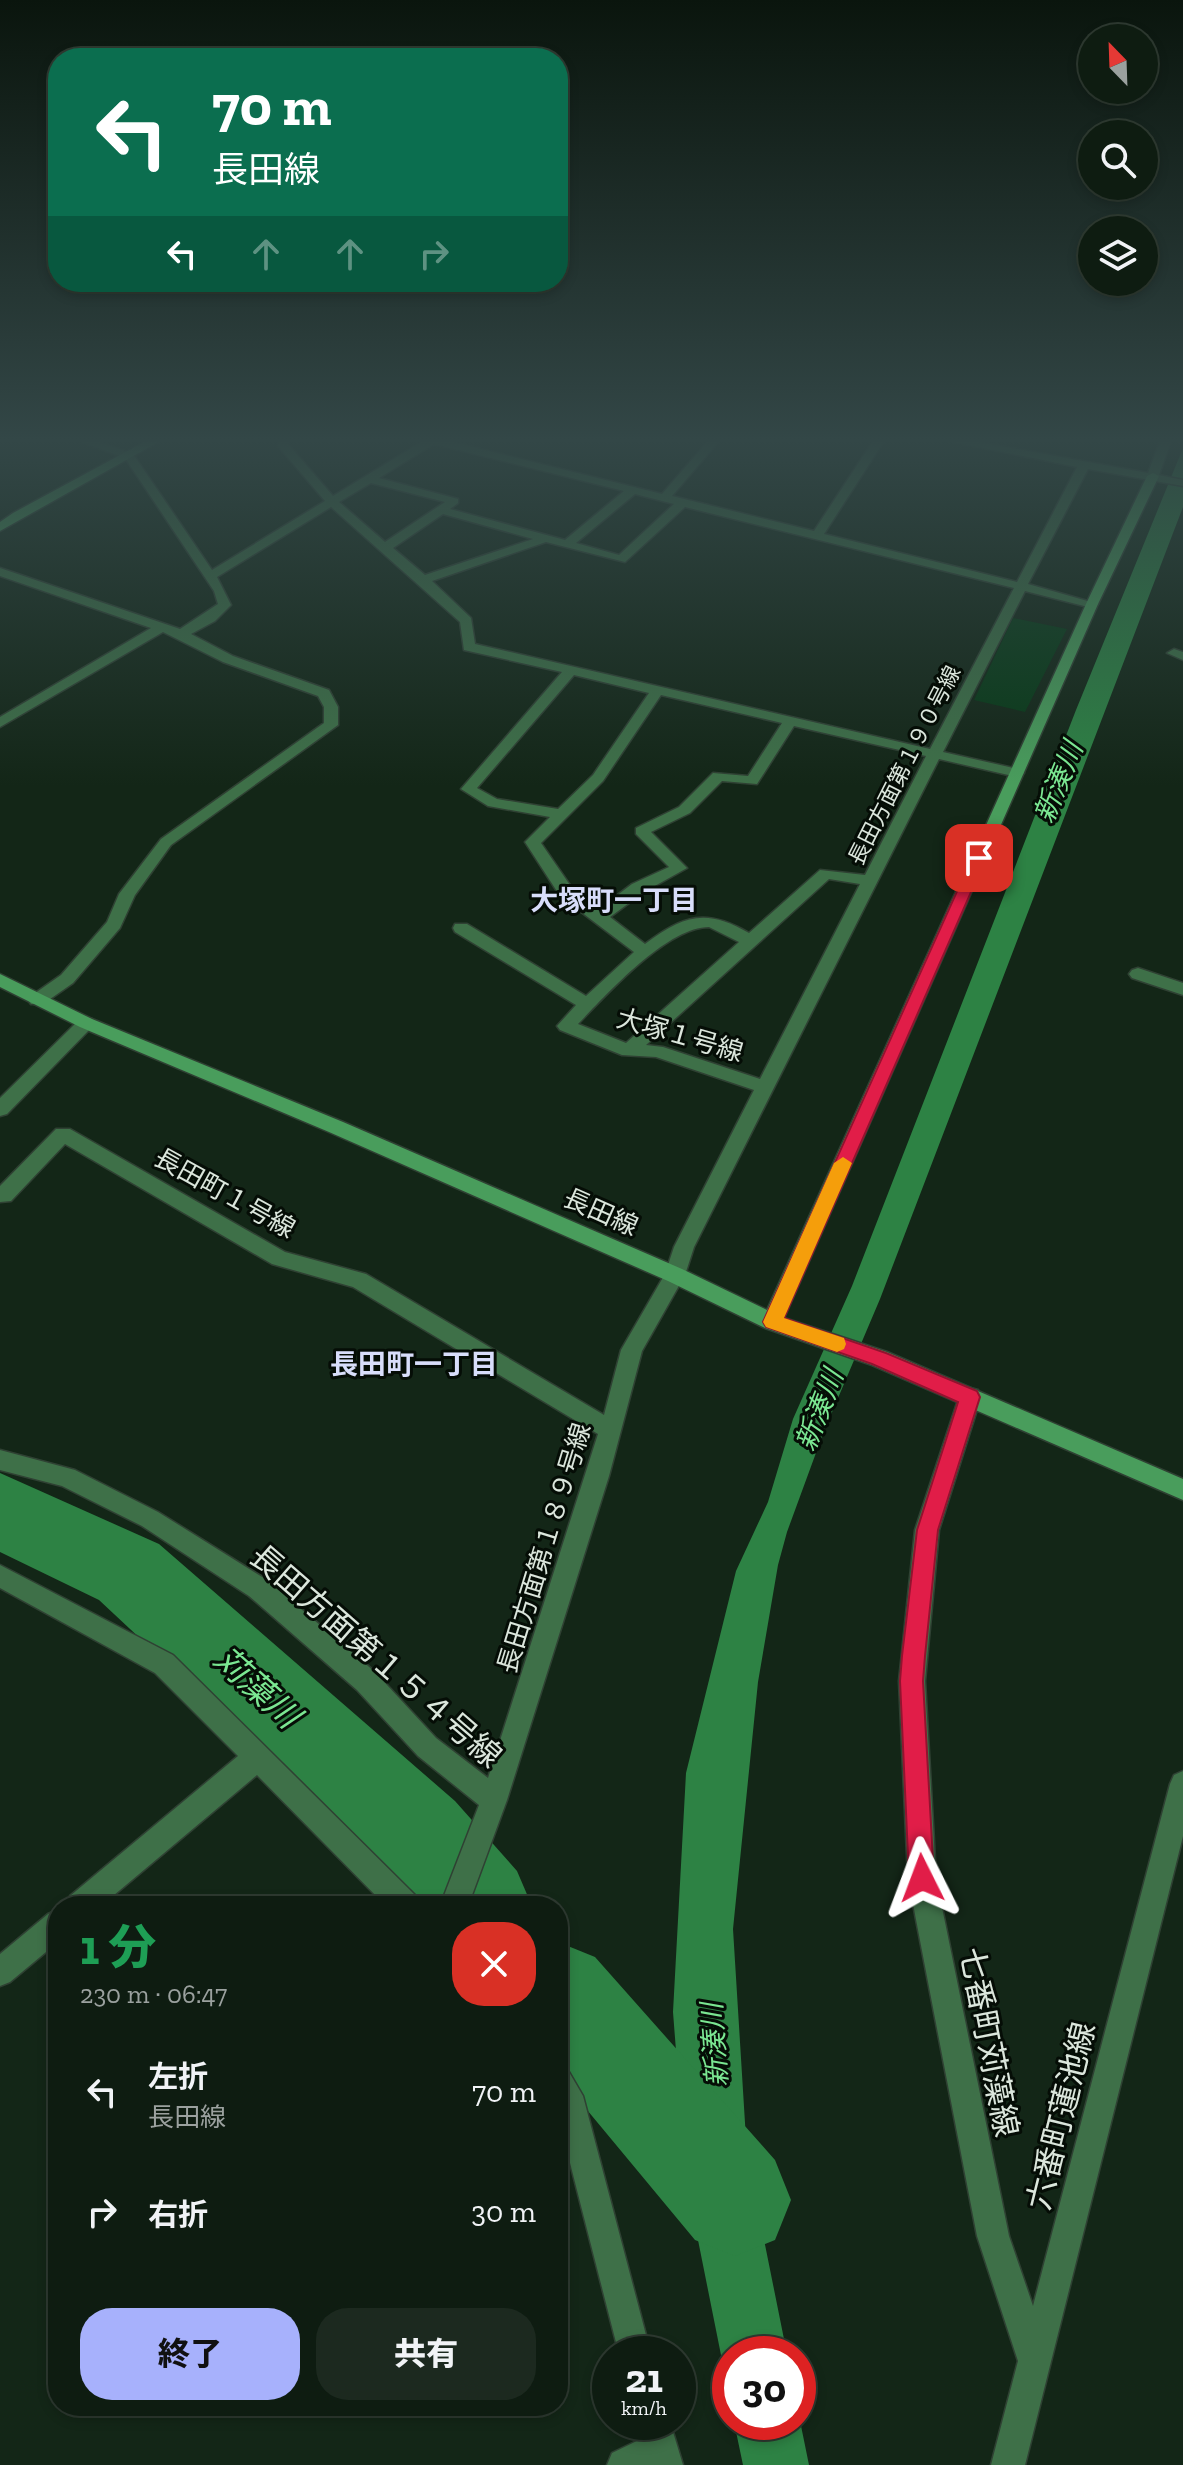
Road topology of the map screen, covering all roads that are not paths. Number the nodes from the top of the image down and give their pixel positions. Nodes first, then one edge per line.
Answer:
1 (199, 556) edge
2 (244, 556) edge
3 (394, 556) edge
4 (493, 556) edge
5 (899, 556) edge
6 (1037, 556) edge
7 (1115, 556) edge
8 (0, 572) edge
9 (212, 575) junction
10 (423, 580) junction
11 (1022, 586) junction
12 (1092, 604) junction
13 (162, 627) junction
14 (181, 634) junction
15 (570, 671) junction
16 (657, 691) junction
17 (790, 722) junction
18 (0, 723) edge
19 (933, 756) junction
20 (1017, 773) junction
21 (563, 814) junction
22 (869, 881) junction
23 (599, 917) junction
24 (461, 928) dead end
25 (752, 942) junction
26 (645, 952) junction
27 (1138, 974) dead end
28 (0, 980) edge
29 (1183, 989) edge
30 (37, 1000) junction
31 (587, 1004) junction
32 (86, 1023) junction
33 (628, 1051) junction
34 (765, 1087) junction
35 (0, 1109) edge
36 (0, 1193) edge
37 (675, 1275) junction
38 (772, 1322) junction
39 (970, 1397) junction
40 (610, 1430) junction
41 (0, 1460) edge
42 (1183, 1490) edge
43 (0, 1576) edge
44 (259, 1756) junction
45 (1182, 1789) edge
46 (494, 1800) junction
47 (92, 1896) edge
48 (396, 1896) edge
49 (458, 1896) edge
50 (48, 1932) edge
51 (0, 1972) edge
52 (568, 2096) edge
53 (630, 2336) edge
54 (1036, 2364) junction
55 (659, 2445) edge
56 (624, 2465) edge
57 (1008, 2465) edge

1 - 9 street
2 - 9 street
3 - 10 street
4 - 10 street
5 - 11 street
6 - 11 street, 長田方面第１９０号線
7 - 12 street
8 - 13 street
9 - 14 street
10 - 15 street
11 - 12 street
11 - 19 street, 長田方面第１９０号線
12 - 20 street
13 - 14 street
13 - 18 street
14 - 30 street
15 - 16 street
15 - 21 street
16 - 17 street
16 - 21 street
17 - 19 street
17 - 23 street
19 - 20 street
19 - 22 street, 長田方面第１９０号線
20 - 38 street
21 - 23 street
22 - 25 street
22 - 34 street, 長田方面第１９０号線
23 - 26 street
24 - 31 street
25 - 26 street
25 - 33 street
26 - 31 street
27 - 29 street
28 - 30 street, 長田線
30 - 32 street, 長田線
31 - 33 street, 大塚１号線
32 - 35 street
32 - 37 street, 長田線
33 - 34 street, 大塚１号線
34 - 37 street, 大塚１号線
36 - 40 street, 長田町１号線
37 - 38 street, 長田線
37 - 40 street, 長田方面第１８９号線
38 - 39 street, 長田線
39 - 42 street, 長田線
39 - 54 street, 七番町苅藻線
40 - 46 street, 長田方面第１８９号線
41 - 46 street, 長田方面第１５４号線
43 - 44 street
44 - 47 street
44 - 48 street
45 - 54 street, 六番町蓮池線
46 - 49 street, 長田方面第１８９号線
50 - 51 street
52 - 53 street
54 - 57 street, 六番町蓮池線
55 - 56 street

